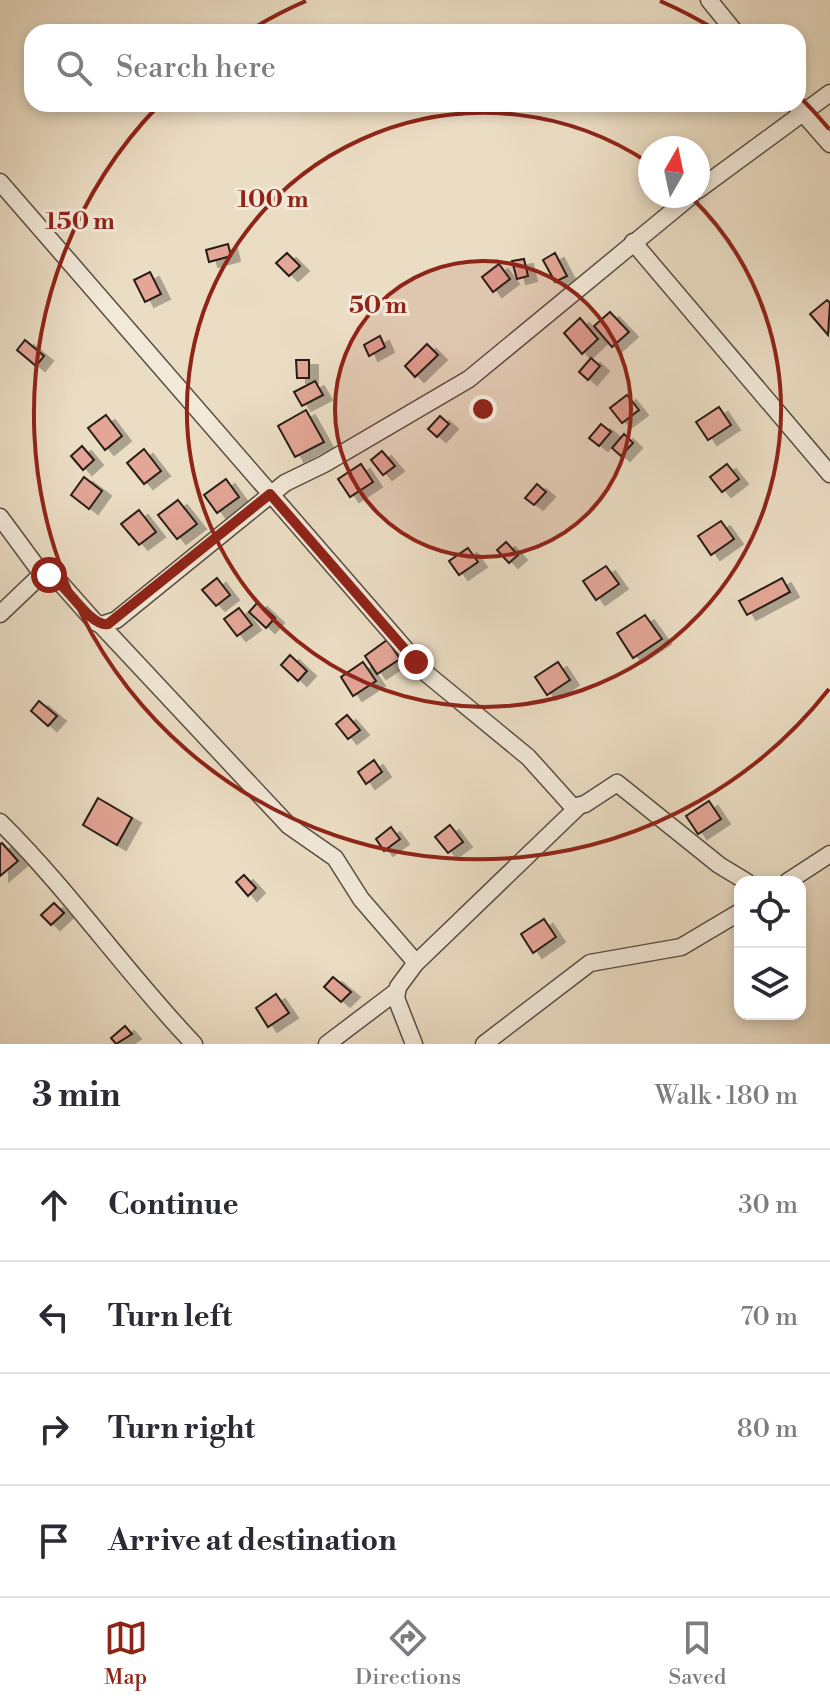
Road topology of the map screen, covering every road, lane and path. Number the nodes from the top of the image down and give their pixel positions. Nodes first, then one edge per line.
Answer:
1 (709, 0) edge
2 (728, 24) edge
3 (830, 93) edge
4 (806, 107) edge
5 (797, 112) edge
6 (802, 112) edge
7 (830, 144) edge
8 (710, 181) edge
9 (0, 182) edge
10 (676, 208) edge
11 (633, 242) junction
12 (830, 474) edge
13 (270, 494) junction
14 (0, 517) edge
15 (42, 574) junction
16 (0, 614) edge
17 (101, 625) junction
18 (578, 807) junction
19 (0, 822) edge
20 (830, 854) edge
21 (737, 876) edge
22 (796, 876) edge
23 (734, 916) edge
24 (415, 964) junction
25 (397, 991) junction
26 (194, 1044) edge
27 (327, 1044) edge
28 (414, 1044) edge
29 (484, 1044) edge

1 - 2 street
3 - 4 street
5 - 8 street
6 - 7 street
9 - 13 street
10 - 11 street
11 - 12 street
11 - 13 street
13 - 17 street
13 - 18 street
14 - 15 street
15 - 16 street
15 - 17 street
17 - 24 street
18 - 21 street
18 - 24 street
19 - 26 street
20 - 22 street
23 - 29 street
24 - 25 street
25 - 27 street
25 - 28 street

